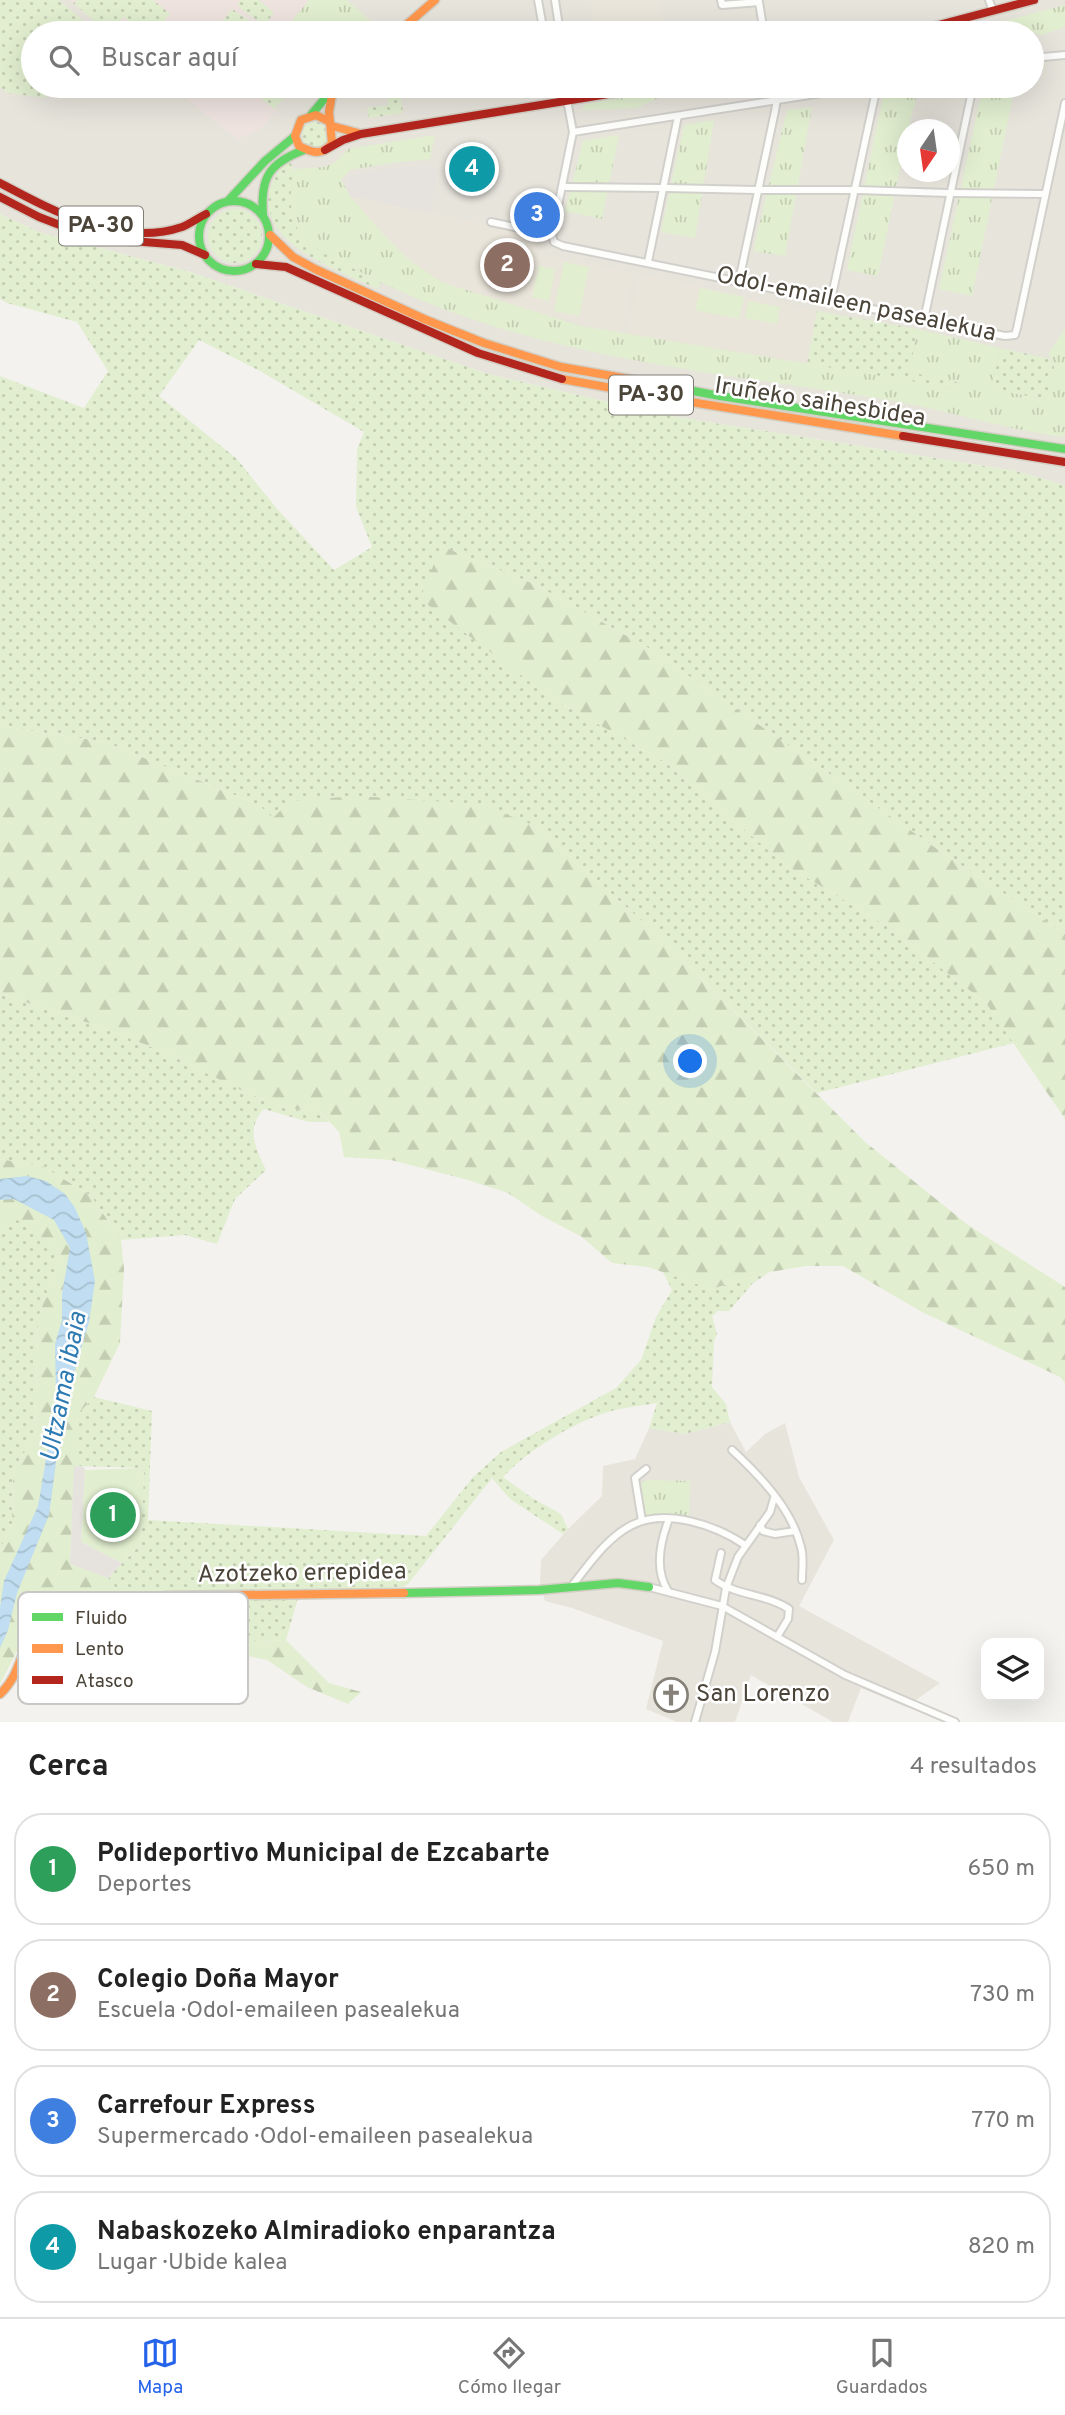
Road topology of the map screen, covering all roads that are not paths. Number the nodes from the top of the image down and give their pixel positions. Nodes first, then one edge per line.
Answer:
1 (435, 0) edge
2 (538, 0) edge
3 (555, 0) edge
4 (721, 0) edge
5 (989, 0) edge
6 (1031, 0) edge
7 (993, 11) junction
8 (966, 19) joint
9 (411, 21) edge
10 (542, 21) edge
11 (558, 21) edge
12 (762, 21) edge
13 (958, 21) edge
14 (1065, 55) edge
15 (1044, 57) edge
16 (326, 98) edge
17 (332, 98) edge
18 (580, 98) edge
19 (784, 98) edge
20 (874, 98) edge
21 (970, 98) edge
22 (777, 99) junction
23 (567, 100) junction
24 (1065, 103) edge
25 (311, 115) junction
26 (678, 116) junction
27 (331, 124) junction
28 (573, 132) junction
29 (361, 134) junction
30 (295, 135) junction
31 (304, 150) junction
32 (325, 150) junction
33 (0, 183) edge
34 (566, 187) dead end
35 (1043, 194) dead end
36 (0, 197) edge
37 (228, 201) junction
38 (206, 214) junction
39 (263, 215) junction
40 (491, 222) dead end
41 (270, 235) junction
42 (552, 235) junction
43 (205, 255) junction
44 (648, 262) junction
45 (256, 264) junction
46 (740, 281) junction
47 (831, 300) junction
48 (924, 320) junction
49 (1065, 449) edge
50 (1065, 462) edge
51 (732, 1450) dead end
52 (646, 1469) dead end
53 (774, 1498) junction
54 (668, 1519) junction
55 (642, 1521) junction
56 (760, 1525) junction
57 (795, 1531) junction
58 (745, 1545) junction
59 (720, 1553) dead end
60 (802, 1580) dead end
61 (571, 1587) junction
62 (649, 1587) joint
63 (726, 1588) junction
64 (668, 1591) junction
65 (248, 1594) edge
66 (722, 1606) junction
67 (777, 1637) junction
68 (18, 1661) edge
69 (0, 1694) edge
70 (695, 1722) edge
71 (955, 1722) edge

1 - 9 main road
2 - 10 street
3 - 11 street
4 - 12 street
5 - 7 street
6 - 7 main road
7 - 8 main road
8 - 13 main road
14 - 15 street
16 - 25 main road
17 - 27 main road
18 - 23 main road
19 - 22 street
20 - 47 street
21 - 48 street
22 - 26 street
22 - 46 street
23 - 28 street
23 - 29 main road
24 - 48 street, Odol-emaileen pasealekua
25 - 27 main road
25 - 30 main road
26 - 28 street
26 - 44 street
27 - 29 main road
27 - 32 main road
28 - 42 street
29 - 32 main road
30 - 31 main road
30 - 37 main road
31 - 32 main road
31 - 39 main road
33 - 38 main road, PA-30
34 - 35 street
36 - 43 main road, PA-30
37 - 38 main road, PA-30
37 - 39 main road
38 - 43 main road
39 - 41 main road, PA-30
40 - 42 street, Odol-emaileen pasealekua
41 - 45 main road
41 - 49 main road, Iruñeko saihesbidea / PA-30
42 - 44 street, Odol-emaileen pasealekua
43 - 45 main road, PA-30
44 - 46 street, Odol-emaileen pasealekua
45 - 50 main road, Iruñeko saihesbidea / PA-30
46 - 47 street, Odol-emaileen pasealekua
47 - 48 street, Odol-emaileen pasealekua
51 - 53 street
52 - 55 street
53 - 56 street
53 - 57 street
54 - 55 street
54 - 58 street
54 - 64 street
55 - 61 street
56 - 57 street
56 - 58 street
57 - 60 street
58 - 63 street
59 - 63 street
61 - 62 main road, Azotzeko errepidea
61 - 65 main road, Azotzeko errepidea
62 - 64 street
63 - 66 street
63 - 67 street
64 - 66 street
66 - 67 street
66 - 70 street
67 - 71 street
68 - 69 main road, Azotzeko errepidea

